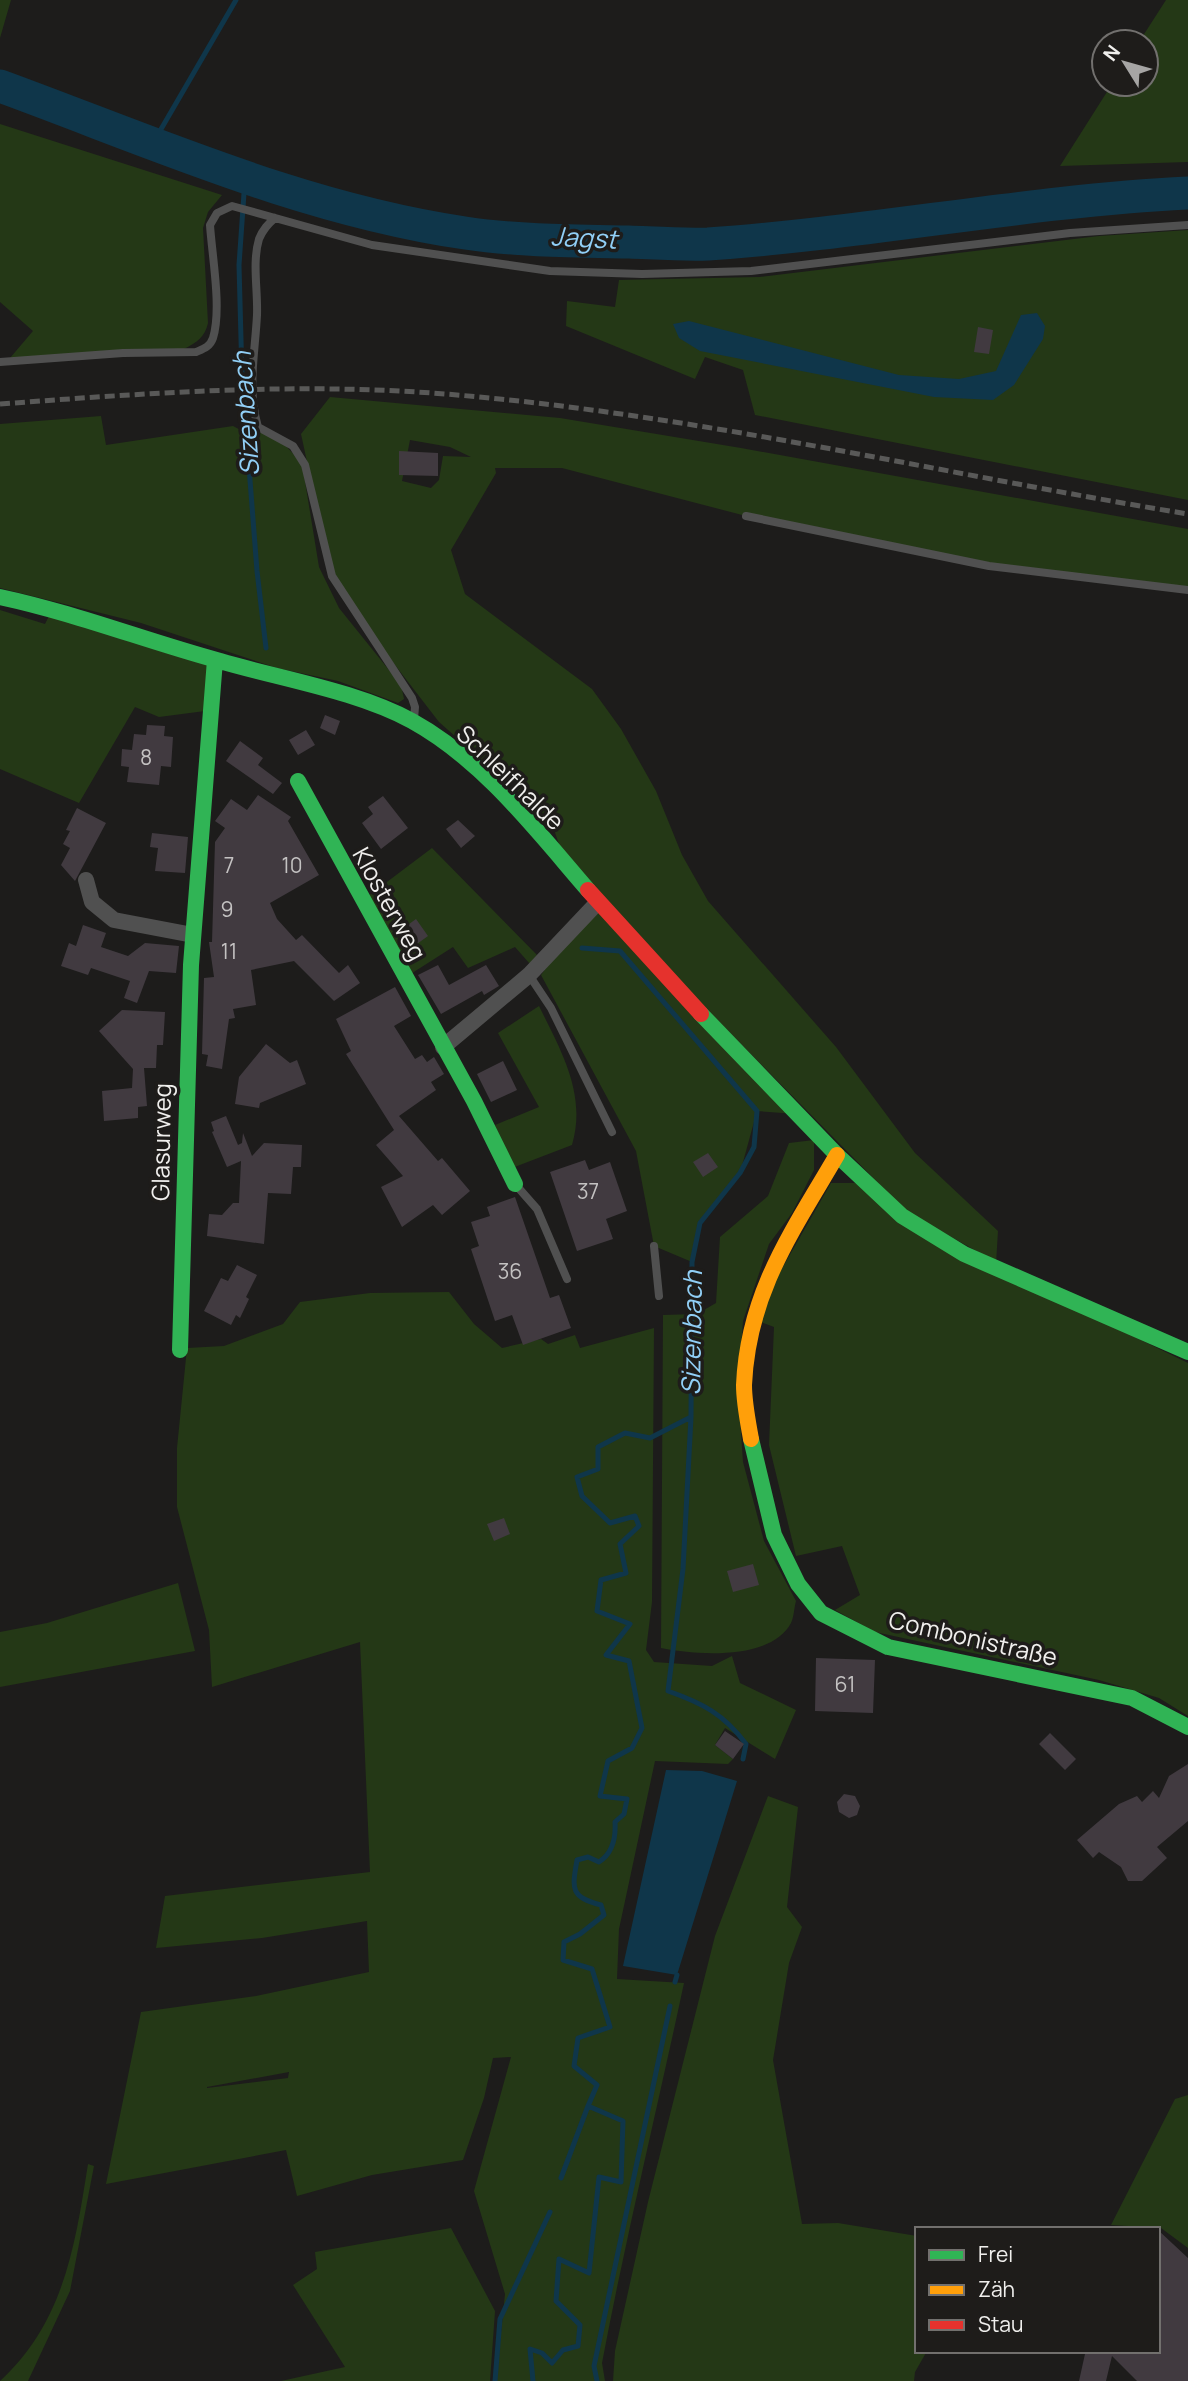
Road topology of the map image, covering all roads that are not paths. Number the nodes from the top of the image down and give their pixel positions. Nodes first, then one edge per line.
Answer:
1 (275, 218) junction
2 (1188, 225) edge
3 (0, 362) edge
4 (746, 516) dead end
5 (1188, 590) edge
6 (0, 597) edge
7 (215, 660) junction
8 (414, 722) junction
9 (298, 781) dead end
10 (86, 880) dead end
11 (598, 902) junction
12 (193, 935) junction
13 (529, 975) junction
14 (443, 1047) junction
15 (612, 1132) dead end
16 (837, 1155) junction
17 (515, 1184) joint
18 (654, 1246) dead end
19 (567, 1279) dead end
20 (659, 1296) dead end
21 (180, 1350) dead end
22 (1188, 1352) edge
23 (1188, 1727) edge

1 - 2 lane
1 - 3 lane
1 - 8 lane
4 - 5 lane
6 - 7 street, Schleifhalde
7 - 8 street, Schleifhalde
7 - 12 street, Glasurweg
8 - 11 street, Schleifhalde
9 - 14 street, Klosterweg
10 - 12 street
11 - 13 street
11 - 16 street, Schleifhalde
12 - 21 street, Glasurweg
13 - 14 street
13 - 15 lane
14 - 17 street, Klosterweg
16 - 22 street, Schleifhalde
16 - 23 street, Combonistraße
17 - 19 lane
18 - 20 lane

